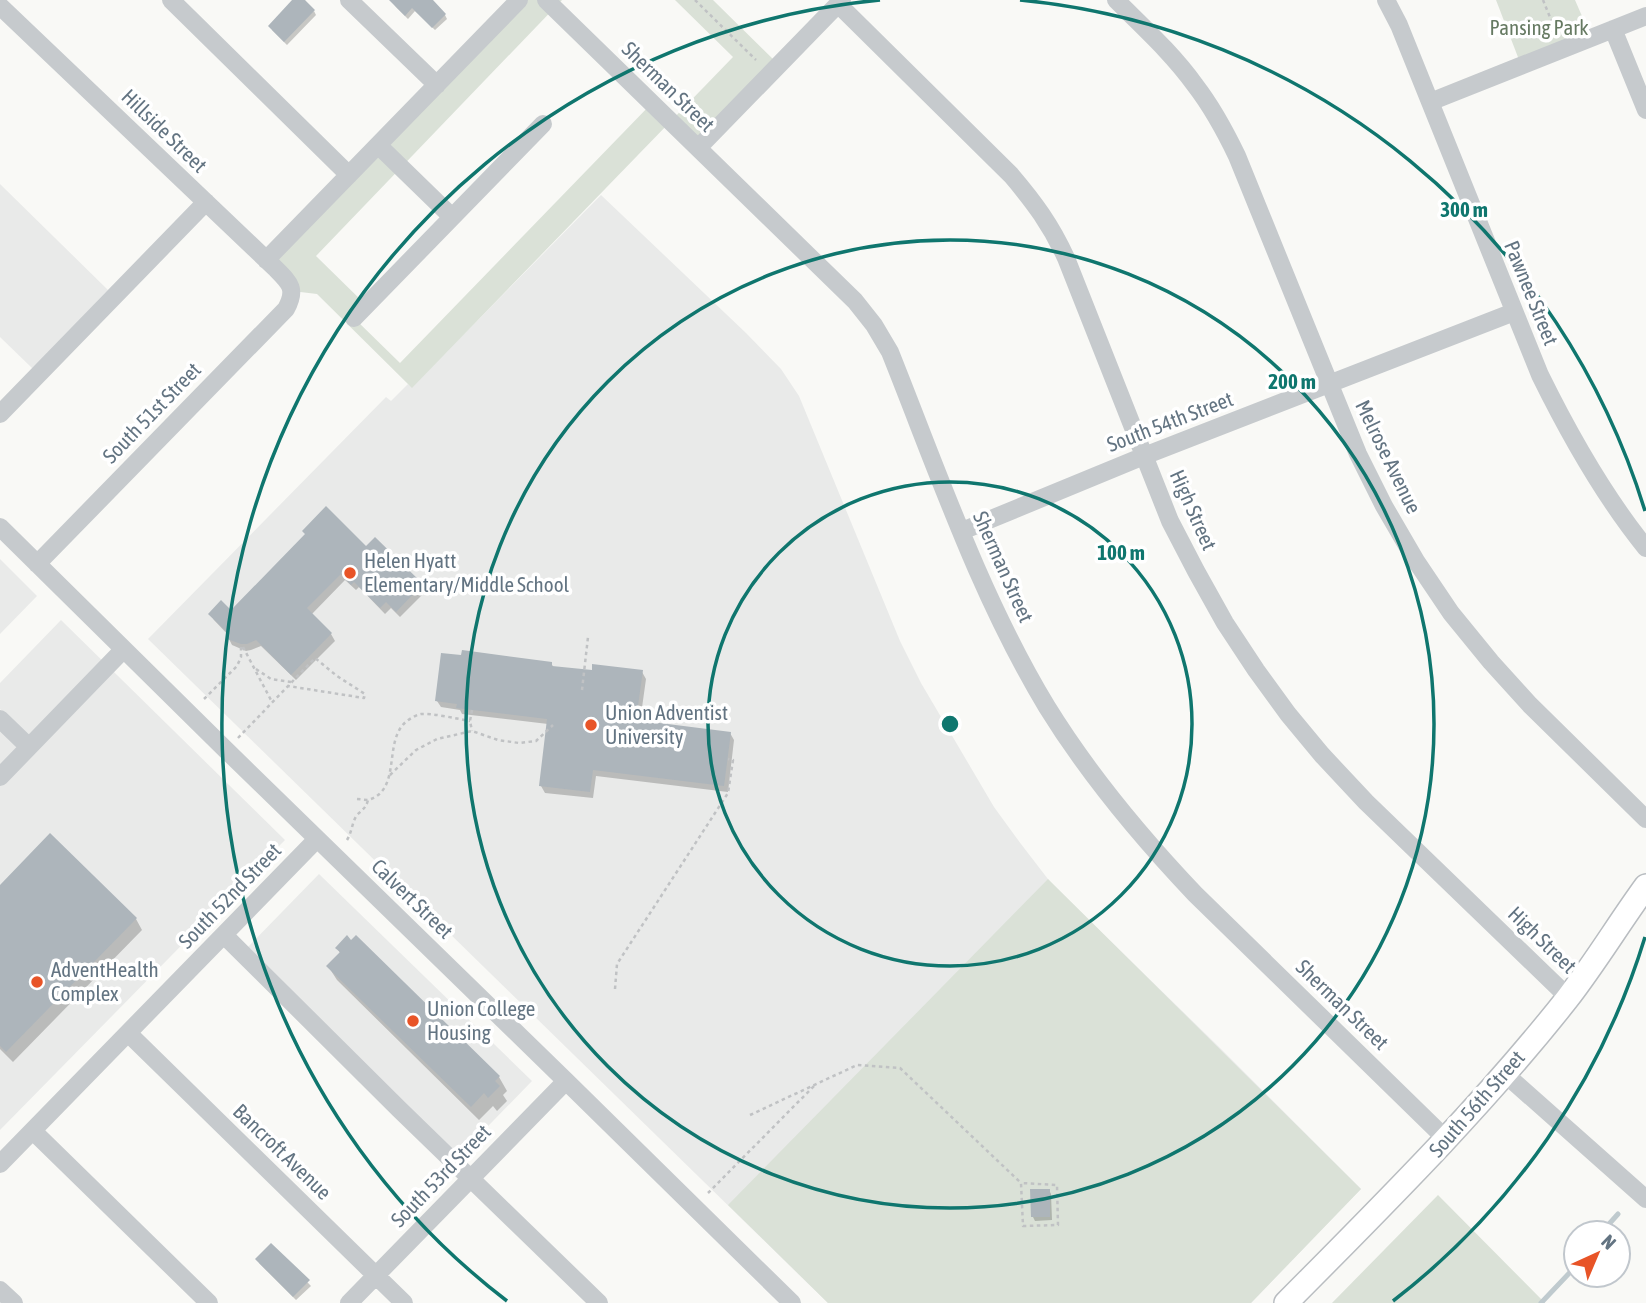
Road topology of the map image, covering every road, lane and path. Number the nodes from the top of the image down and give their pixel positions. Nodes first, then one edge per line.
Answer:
1 (171, 0) edge
2 (349, 0) edge
3 (546, 0) edge
4 (695, 0) edge
5 (701, 0) edge
6 (1116, 0) edge
7 (1386, 0) edge
8 (1543, 0) edge
9 (517, 1) edge
10 (840, 2) edge
11 (0, 6) edge
12 (705, 10) junction
13 (1646, 16) edge
14 (1613, 29) junction
15 (1556, 32) dead end
16 (756, 60) dead end
17 (437, 85) junction
18 (1430, 102) junction
19 (1646, 110) edge
20 (543, 124) dead end
21 (378, 145) junction
22 (698, 148) junction
23 (349, 175) junction
24 (206, 202) junction
25 (452, 217) junction
26 (266, 260) junction
27 (292, 291) joint
28 (1514, 312) junction
29 (354, 318) dead end
30 (1329, 385) junction
31 (0, 414) edge
32 (1144, 456) junction
33 (0, 527) edge
34 (962, 531) junction
35 (1646, 548) edge
36 (37, 564) junction
37 (588, 637) dead end
38 (123, 650) junction
39 (253, 667) junction
40 (290, 684) junction
41 (582, 690) dead end
42 (204, 699) dead end
43 (272, 702) junction
44 (472, 710) dead end
45 (0, 719) edge
46 (470, 721) junction
47 (553, 725) dead end
48 (472, 731) junction
49 (29, 747) junction
50 (226, 750) junction
51 (728, 759) dead end
52 (0, 777) edge
53 (388, 777) junction
54 (357, 799) dead end
55 (368, 800) junction
56 (1646, 819) edge
57 (317, 839) junction
58 (348, 839) dead end
59 (1646, 886) edge
60 (223, 935) junction
61 (615, 989) dead end
62 (1568, 998) junction
63 (128, 1033) junction
64 (1505, 1074) junction
65 (566, 1081) junction
66 (817, 1084) junction
67 (750, 1115) dead end
68 (33, 1131) junction
69 (1447, 1140) junction
70 (0, 1164) edge
71 (471, 1178) junction
72 (1021, 1183) junction
73 (708, 1192) dead end
74 (1646, 1199) edge
75 (376, 1275) junction
76 (0, 1290) edge
77 (14, 1303) edge
78 (209, 1303) edge
79 (349, 1303) edge
80 (404, 1303) edge
81 (599, 1303) edge
82 (792, 1303) edge
83 (1286, 1303) edge

1 - 23 street
2 - 17 street
3 - 22 street, Sherman Street
4 - 12 path
5 - 12 path
6 - 30 street, Melrose Avenue
7 - 18 street, Pawnee Street
8 - 15 path
9 - 17 street
10 - 22 street
10 - 32 street, High Street
11 - 24 street, Hillside Street
12 - 16 path
13 - 14 street
14 - 18 street
14 - 19 street
17 - 21 street
18 - 28 street, Pawnee Street
20 - 25 street
21 - 23 street
21 - 25 street
22 - 34 street, Sherman Street
23 - 26 street
24 - 26 street, Hillside Street
24 - 31 street
25 - 29 street
26 - 27 street, Hillside Street
27 - 36 street, South 51st Street
28 - 30 street, South 54th Street
28 - 35 street, Pawnee Street
30 - 32 street, South 54th Street
30 - 56 street, Melrose Avenue
32 - 34 street, South 54th Street
32 - 62 street, High Street
33 - 36 street, Calvert Street
34 - 69 street, Sherman Street
36 - 38 street, Calvert Street
37 - 41 path
38 - 49 street
38 - 50 street, Calvert Street
39 - 40 path
39 - 42 path
39 - 43 path
40 - 40 path
40 - 43 path
43 - 50 path
44 - 46 path
45 - 49 street
46 - 48 path
46 - 53 path
47 - 48 path
48 - 53 path
49 - 52 street
50 - 57 street, Calvert Street
51 - 61 path
53 - 55 path
54 - 55 path
55 - 58 path
57 - 60 street, South 52nd Street
57 - 65 street, Calvert Street
59 - 62 main road, South 56th Street
60 - 63 street, South 52nd Street
60 - 71 street
62 - 64 main road, South 56th Street
63 - 68 street, South 52nd Street
63 - 75 street, Bancroft Avenue
64 - 69 main road, South 56th Street
64 - 74 street
65 - 71 street, South 53rd Street
65 - 82 street, Calvert Street
66 - 67 path
66 - 72 path
66 - 73 path
68 - 70 street, South 52nd Street
68 - 78 street
69 - 83 main road, South 56th Street
71 - 75 street, South 53rd Street
71 - 81 street
72 - 72 path
75 - 79 street, South 53rd Street
75 - 80 street, Bancroft Avenue
76 - 77 street

